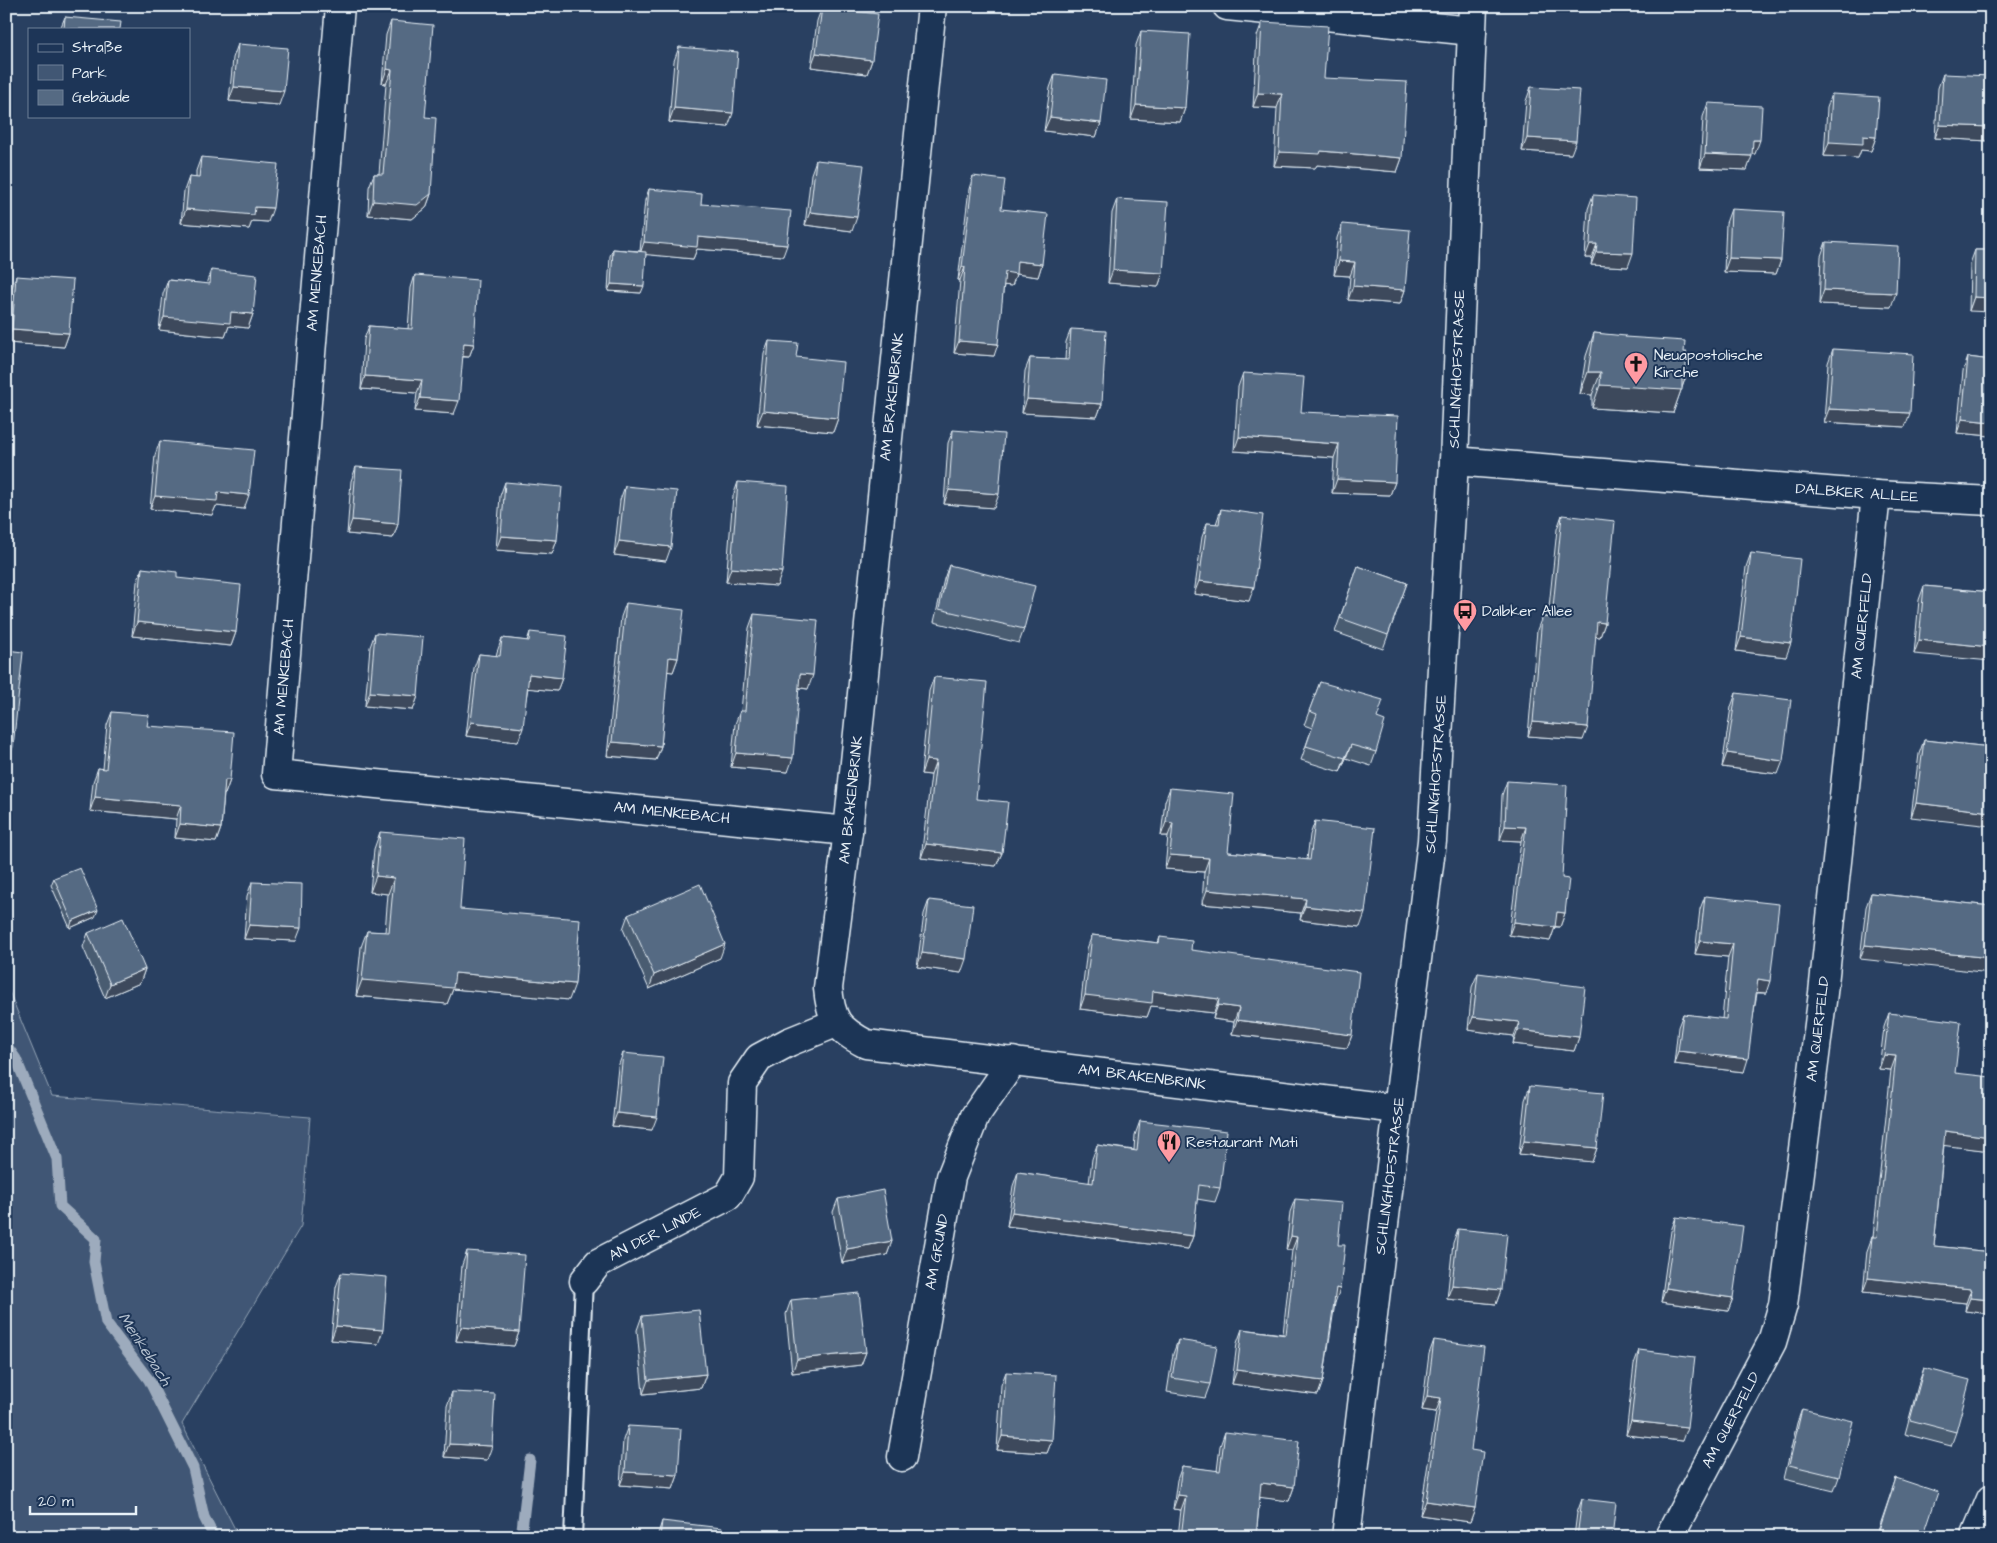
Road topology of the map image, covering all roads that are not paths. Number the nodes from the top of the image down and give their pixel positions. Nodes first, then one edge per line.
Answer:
1 (340, 6) edge
2 (932, 6) edge
3 (1226, 6) edge
4 (1472, 19) edge
5 (1454, 461) junction
6 (1876, 495) junction
7 (1991, 501) edge
8 (848, 831) junction
9 (836, 1023) junction
10 (1013, 1061) junction
11 (1398, 1109) junction
12 (584, 1281) joint
13 (902, 1457) dead end
14 (1991, 1499) edge
15 (572, 1537) edge
16 (1346, 1537) edge
17 (1669, 1537) edge
18 (1975, 1537) edge

1 - 8 street, AM MENKEBACH
2 - 8 street, AM BRAKENBRINK
3 - 4 street
4 - 5 street, SCHLINGHOFSTRASSE
5 - 6 street, DALBKER ALLEE
5 - 11 street, SCHLINGHOFSTRASSE
6 - 7 street, DALBKER ALLEE
6 - 17 street, AM QUERFELD
8 - 9 street, AM BRAKENBRINK
9 - 10 street, AM BRAKENBRINK
9 - 12 street, AN DER LINDE
10 - 11 street, AM BRAKENBRINK
10 - 13 street, AM GRUND
11 - 16 street, SCHLINGHOFSTRASSE
12 - 15 lane, AN DER LINDE
14 - 18 street

